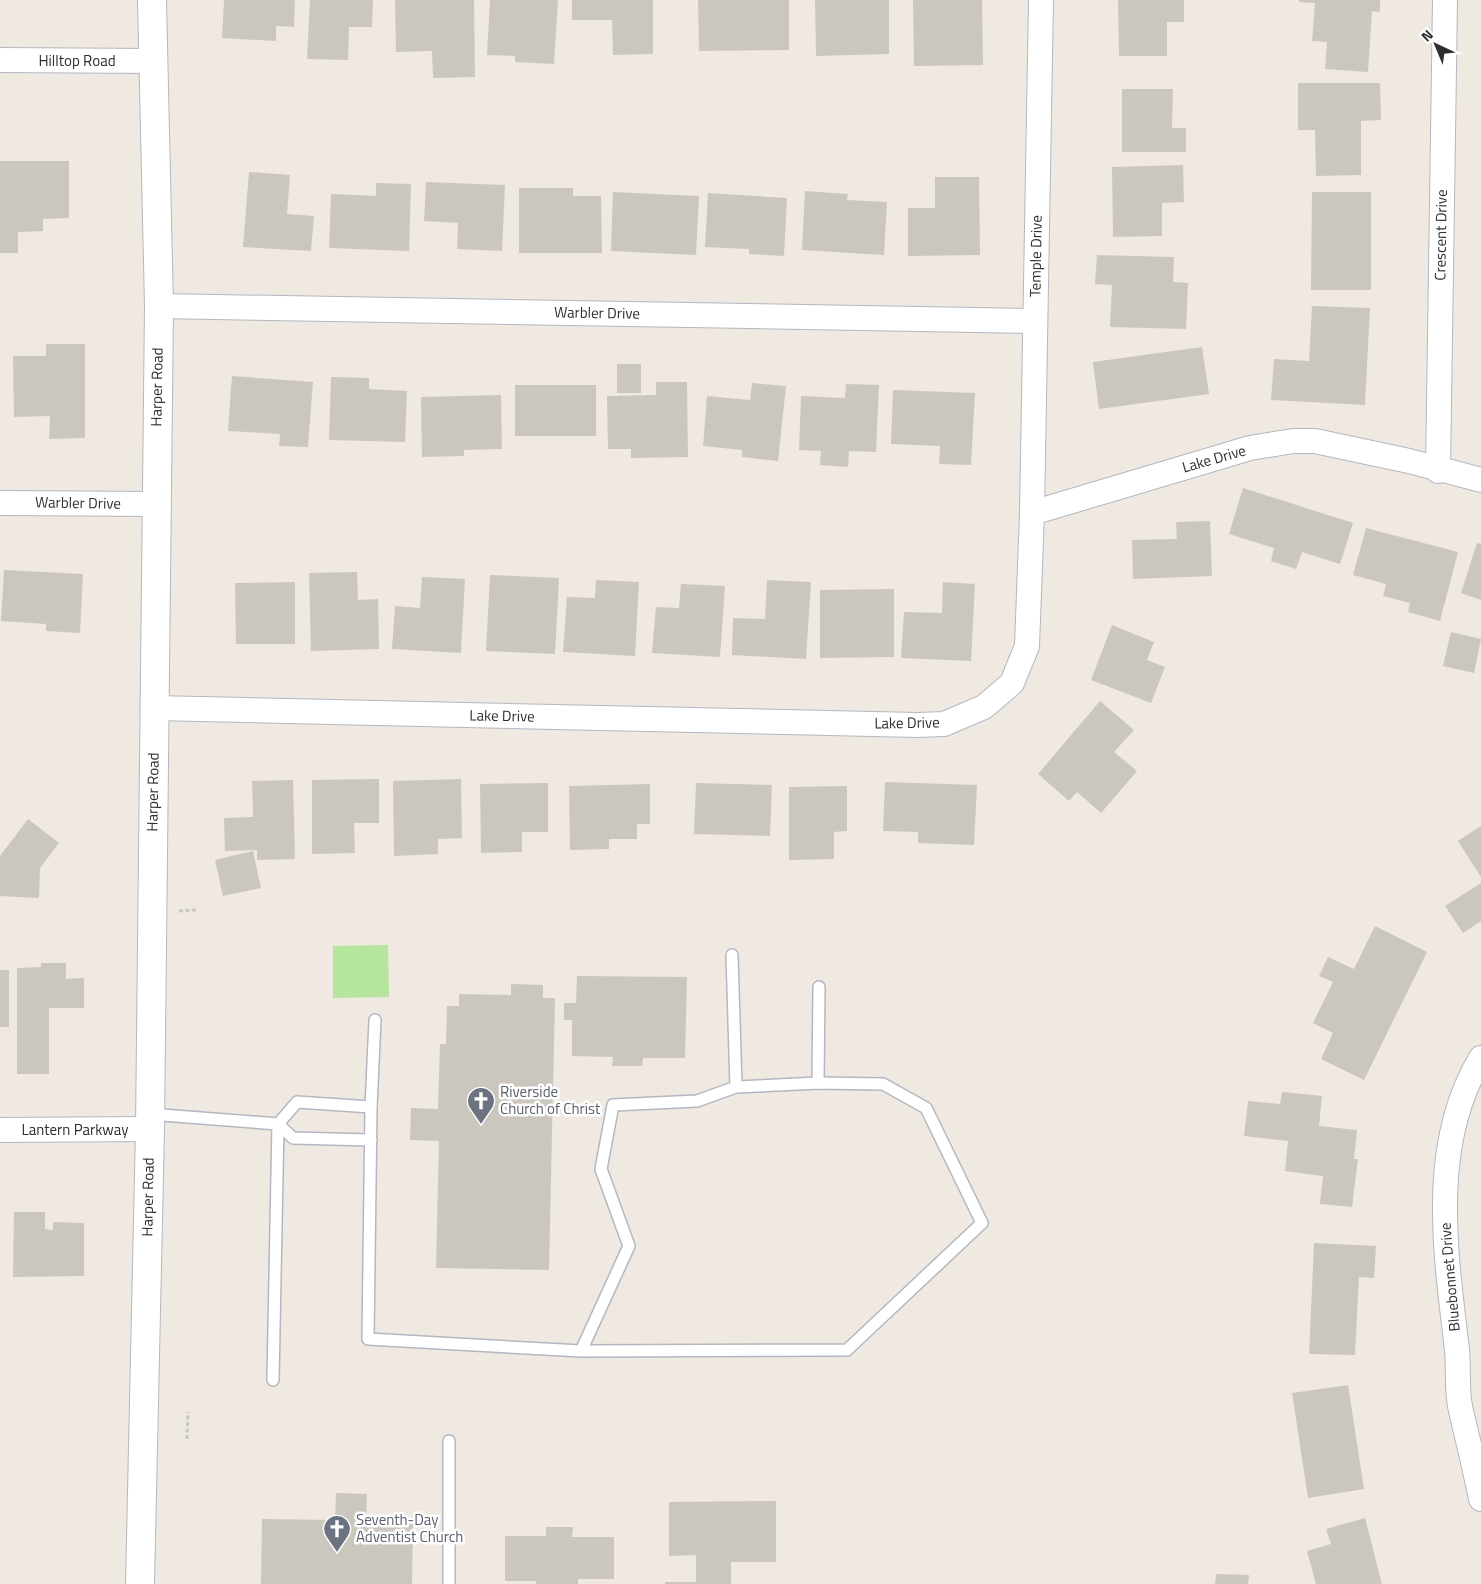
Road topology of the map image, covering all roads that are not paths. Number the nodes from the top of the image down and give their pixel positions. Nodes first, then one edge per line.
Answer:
1 (152, 0) edge
2 (1041, 0) edge
3 (1445, 0) edge
4 (0, 60) edge
5 (154, 61) junction
6 (158, 306) junction
7 (1035, 321) junction
8 (1438, 470) junction
9 (1481, 480) edge
10 (0, 503) edge
11 (156, 504) junction
12 (1032, 513) junction
13 (154, 708) junction
14 (732, 954) dead end
15 (819, 987) dead end
16 (375, 1020) dead end
17 (1481, 1058) edge
18 (818, 1083) junction
19 (736, 1087) junction
20 (371, 1107) junction
21 (150, 1122) junction
22 (278, 1124) junction
23 (0, 1130) edge
24 (371, 1140) junction
25 (580, 1352) junction
26 (274, 1380) dead end
27 (450, 1440) dead end
28 (1477, 1464) edge
29 (1481, 1499) edge
30 (140, 1584) edge
31 (449, 1584) edge

1 - 5 main road, Harper Road
2 - 7 street, Temple Drive
3 - 8 street, Crescent Drive
4 - 5 street, Hilltop Road
5 - 6 main road, Harper Road
6 - 7 street, Warbler Drive
6 - 11 main road, Harper Road
7 - 12 street, Temple Drive
8 - 9 street, Lake Drive
8 - 12 street, Lake Drive
10 - 11 street, Warbler Drive
11 - 13 main road, Harper Road
12 - 13 street, Lake Drive
13 - 21 main road, Harper Road
14 - 19 lane
15 - 18 lane
16 - 20 lane
17 - 28 street, Bluebonnet Drive
18 - 19 lane
18 - 25 lane
19 - 25 lane
20 - 22 lane
20 - 24 lane
21 - 22 lane
21 - 23 street, Lantern Parkway
21 - 30 main road, Harper Road
22 - 24 lane
22 - 26 lane
24 - 25 lane
27 - 31 lane
28 - 29 street, Bluebonnet Drive

